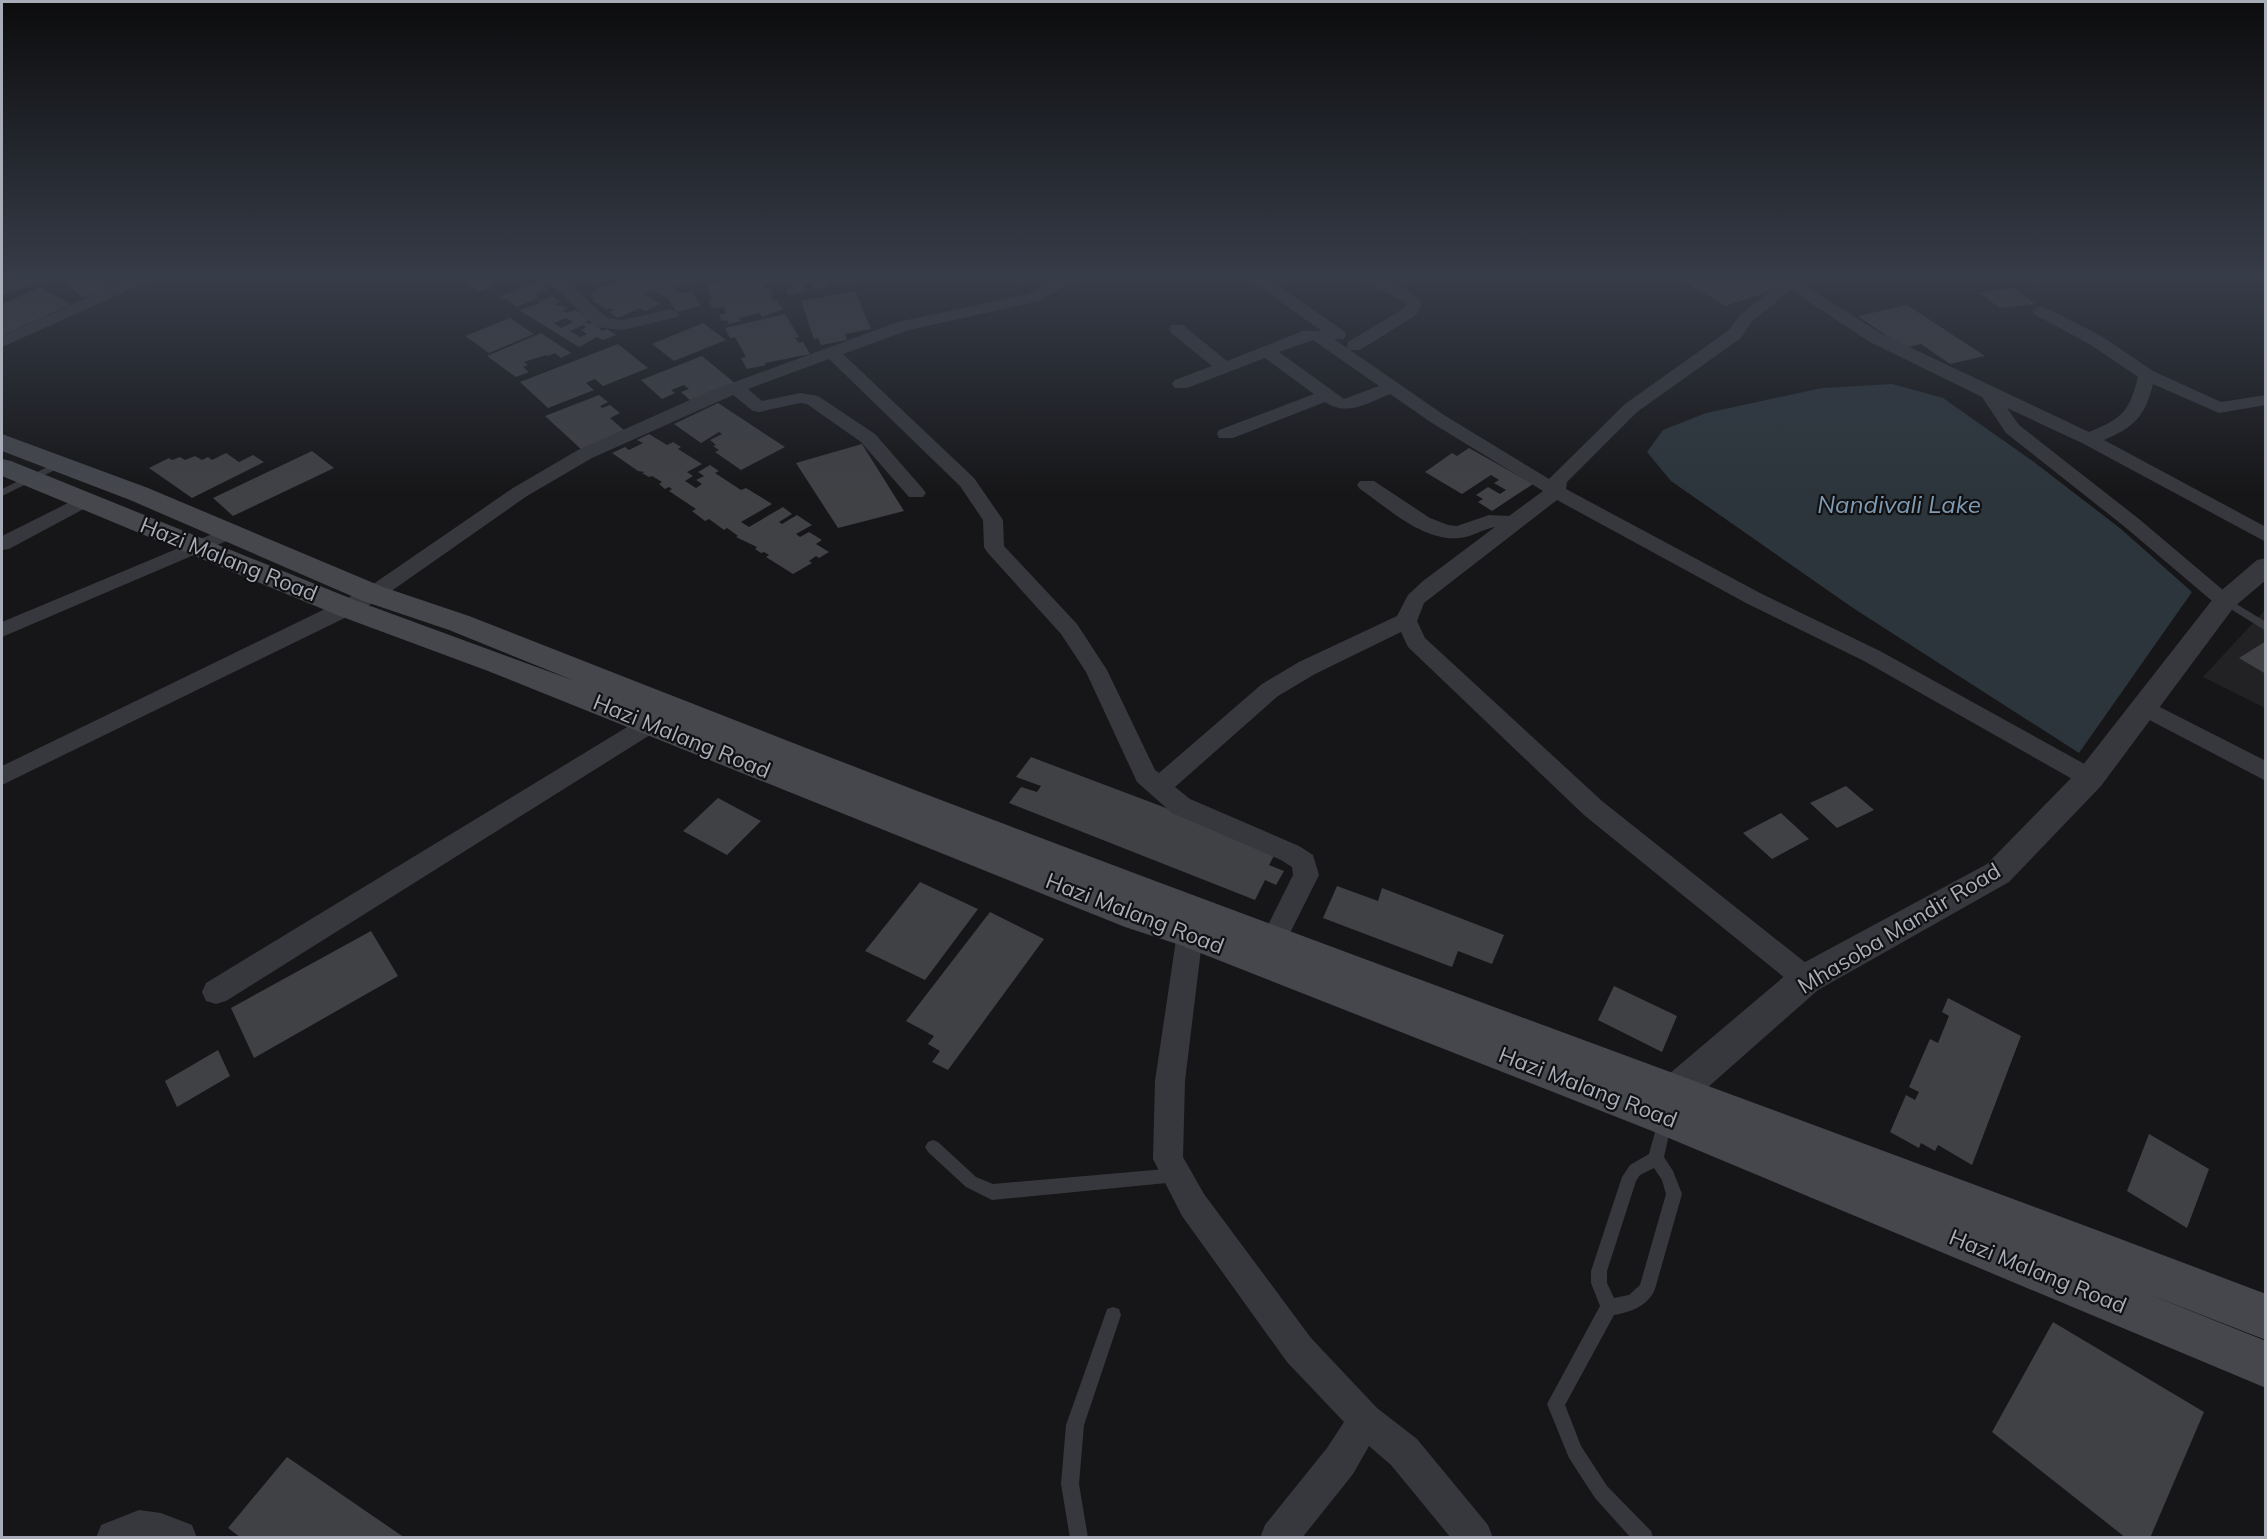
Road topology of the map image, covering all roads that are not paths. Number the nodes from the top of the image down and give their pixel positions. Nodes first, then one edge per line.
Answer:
1 (838, 351) edge
2 (1205, 351) edge
3 (1266, 351) joint
4 (1340, 351) edge
5 (1361, 351) edge
6 (1711, 351) edge
7 (1902, 351) edge
8 (2111, 351) edge
9 (832, 353) junction
10 (1224, 367) junction
11 (2147, 375) junction
12 (1181, 384) dead end
13 (1391, 387) junction
14 (735, 388) junction
15 (1988, 393) junction
16 (1326, 396) junction
17 (2265, 400) edge
18 (1226, 434) dead end
19 (2089, 439) junction
20 (2, 442) edge
21 (24, 476) edge
22 (1367, 485) dead end
23 (1557, 485) junction
24 (916, 494) dead end
25 (86, 500) junction
26 (1515, 524) junction
27 (2265, 536) edge
28 (215, 540) junction
29 (2, 544) edge
30 (2265, 566) edge
31 (360, 601) junction
32 (2224, 601) junction
33 (1406, 621) junction
34 (2265, 627) edge
35 (2, 630) edge
36 (2144, 706) junction
37 (650, 724) junction
38 (2265, 772) edge
39 (2, 776) edge
40 (2090, 778) junction
41 (1158, 788) junction
42 (1194, 922) junction
43 (1273, 941) junction
44 (1806, 979) junction
45 (216, 992) dead end
46 (1670, 1104) junction
47 (933, 1147) dead end
48 (1656, 1159) junction
49 (1176, 1175) junction
50 (1609, 1307) junction
51 (1113, 1315) dead end
52 (2265, 1317) edge
53 (2265, 1365) edge
54 (1365, 1420) junction
55 (114, 1538) edge
56 (179, 1538) edge
57 (1079, 1538) edge
58 (1278, 1538) edge
59 (1475, 1538) edge
60 (1644, 1538) edge

1 - 9 street
2 - 10 street
3 - 10 street
3 - 16 street
4 - 13 street
5 - 23 street
6 - 23 street
7 - 15 street
8 - 11 street
9 - 14 street
9 - 41 street
10 - 12 street
11 - 17 street
11 - 19 street
13 - 16 street
13 - 23 street
14 - 24 street
14 - 31 street
15 - 19 street
15 - 32 street
16 - 18 street
19 - 27 street
20 - 21 main road, Hazi Malang Road
21 - 25 main road, Hazi Malang Road
21 - 28 main road, Hazi Malang Road
22 - 26 street
23 - 26 street
23 - 40 street
25 - 28 main road, Hazi Malang Road
25 - 29 street
26 - 33 street
28 - 31 main road, Hazi Malang Road
28 - 35 street
30 - 32 street, Mhasoba Mandir Road
31 - 37 main road, Hazi Malang Road
31 - 39 street
31 - 42 main road, Hazi Malang Road
32 - 34 lane
32 - 36 street, Mhasoba Mandir Road
33 - 41 street
33 - 44 street
36 - 38 street
36 - 40 street, Mhasoba Mandir Road
37 - 42 main road, Hazi Malang Road
37 - 45 street
40 - 44 street, Mhasoba Mandir Road
41 - 43 street
42 - 43 main road, Hazi Malang Road
42 - 46 main road, Hazi Malang Road
42 - 49 street
43 - 46 main road, Hazi Malang Road
44 - 46 street, Mhasoba Mandir Road
46 - 48 lane
46 - 52 main road, Hazi Malang Road
46 - 53 main road, Hazi Malang Road
47 - 49 lane
48 - 50 lane
48 - 50 lane
49 - 54 street
50 - 60 lane
51 - 57 lane
54 - 58 street
54 - 59 street
55 - 56 street

